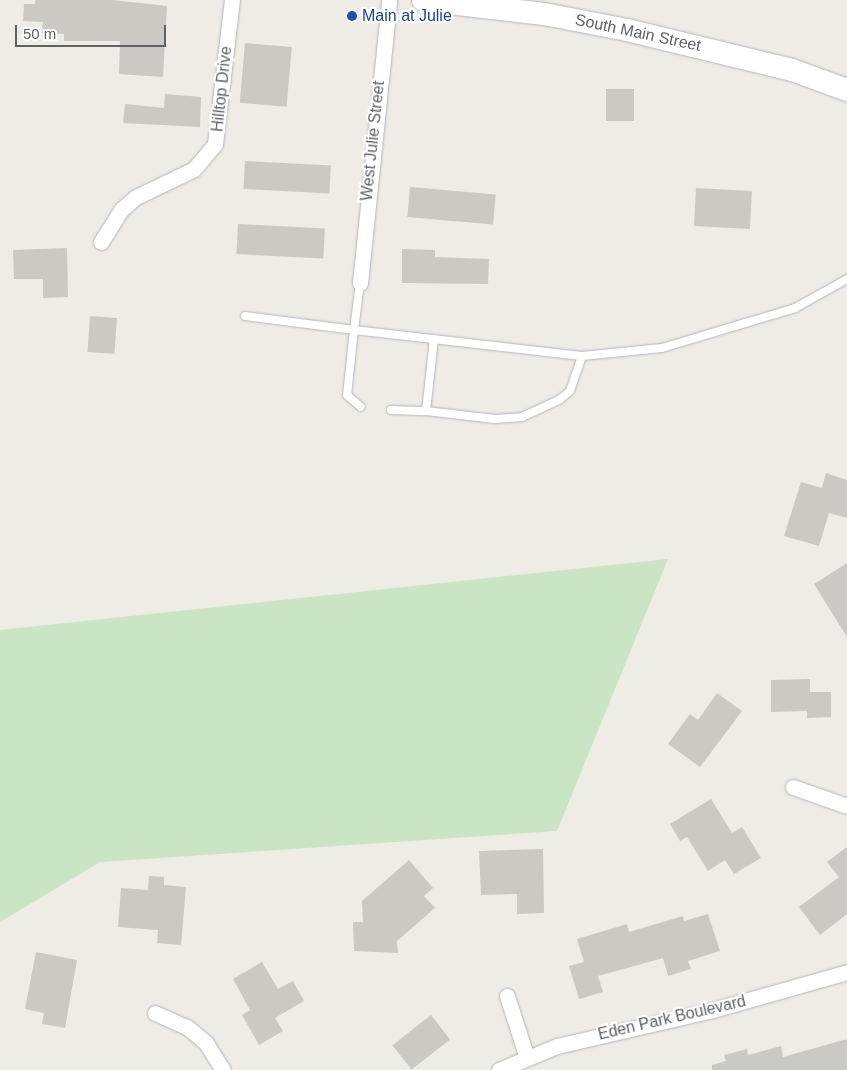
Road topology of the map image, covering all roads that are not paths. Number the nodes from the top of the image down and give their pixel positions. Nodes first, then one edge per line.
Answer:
1 (232, 0) edge
2 (389, 0) edge
3 (424, 0) edge
4 (847, 90) edge
5 (101, 242) dead end
6 (847, 278) edge
7 (360, 283) joint
8 (245, 316) dead end
9 (354, 330) junction
10 (434, 339) junction
11 (582, 356) junction
12 (362, 407) dead end
13 (391, 410) dead end
14 (426, 411) junction
15 (793, 787) dead end
16 (847, 806) edge
17 (847, 972) edge
18 (507, 996) dead end
19 (155, 1013) dead end
20 (527, 1058) junction
21 (222, 1070) edge
22 (500, 1070) edge

1 - 5 street, Hilltop Drive
2 - 7 street, West Julie Street
3 - 4 main road, South Main Street
6 - 11 lane
7 - 9 lane
8 - 9 lane
9 - 10 lane
9 - 12 lane
10 - 11 lane
10 - 14 lane
11 - 14 lane
13 - 14 lane
15 - 16 street
17 - 20 street, Eden Park Boulevard
18 - 20 street
19 - 21 street
20 - 22 street, Eden Park Boulevard

